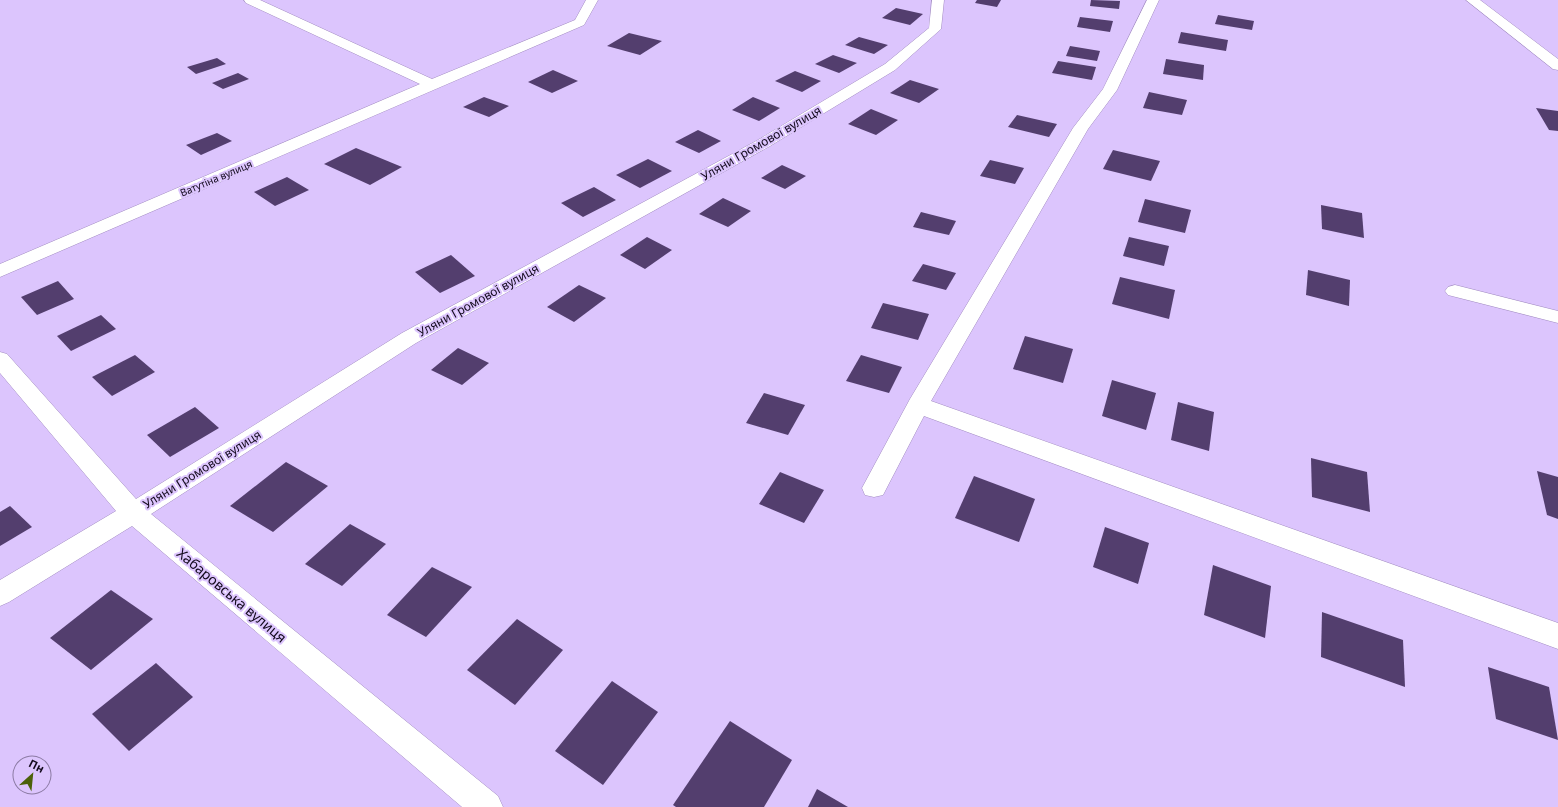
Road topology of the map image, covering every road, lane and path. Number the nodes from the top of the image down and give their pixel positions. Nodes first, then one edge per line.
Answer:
1 (250, 0) edge
2 (592, 0) edge
3 (938, 0) edge
4 (1153, 0) edge
5 (1472, 0) edge
6 (1558, 66) edge
7 (432, 84) junction
8 (0, 271) edge
9 (1455, 290) dead end
10 (1558, 317) edge
11 (0, 358) edge
12 (918, 405) junction
13 (874, 488) dead end
14 (133, 512) junction
15 (0, 594) edge
16 (1558, 636) edge
17 (487, 807) edge

1 - 7 street
2 - 7 street, Ватутіна вулиця
3 - 14 street, Уляни Громової вулиця
4 - 12 street
5 - 6 street
7 - 8 street, Ватутіна вулиця
9 - 10 street
11 - 14 street, Хабаровська вулиця
12 - 13 street
12 - 16 street
14 - 15 street, Уляни Громової вулиця
14 - 17 street, Хабаровська вулиця

